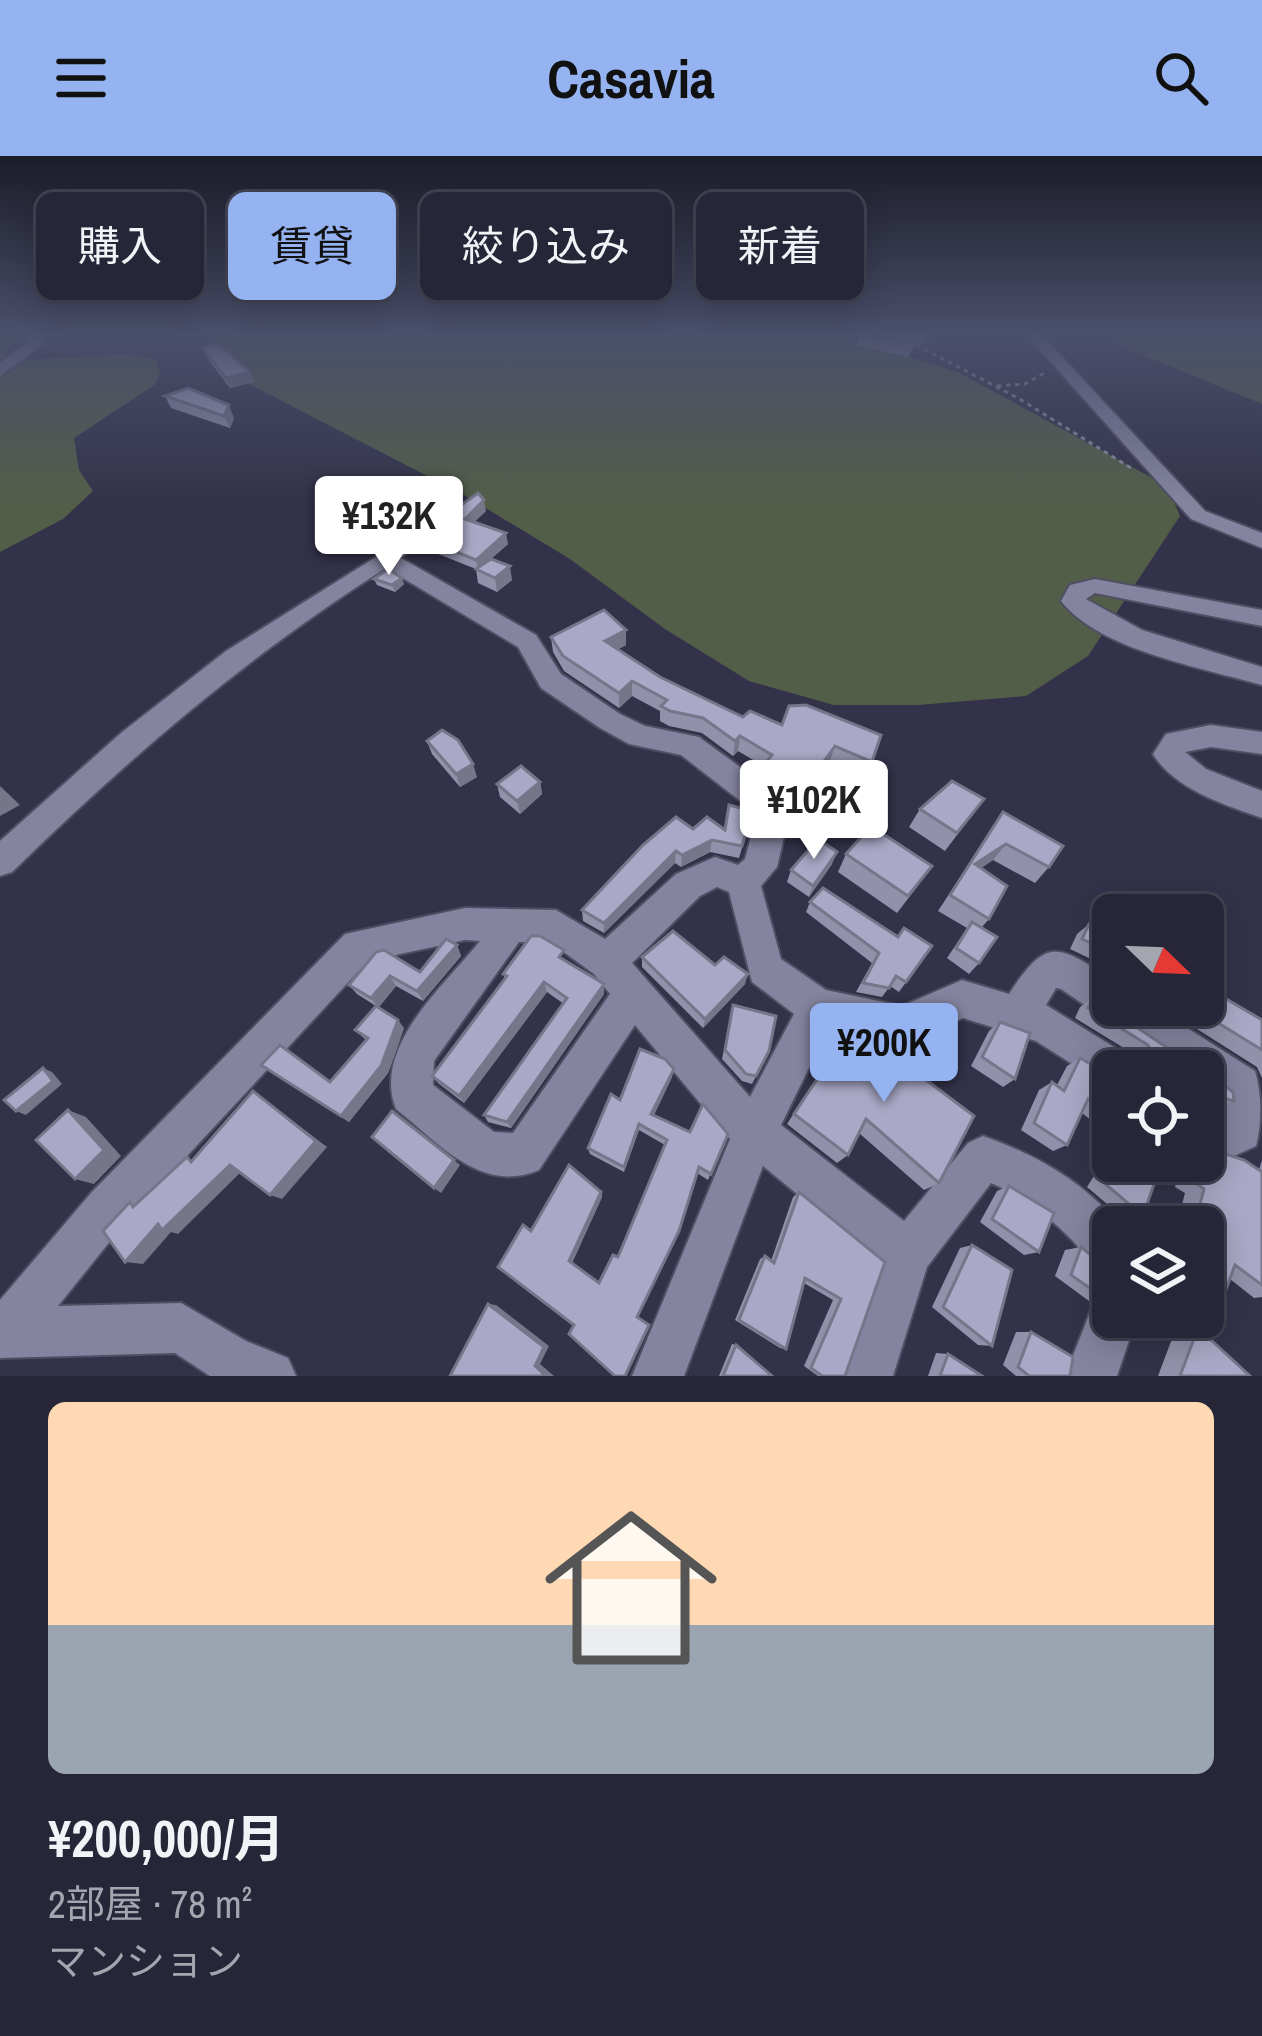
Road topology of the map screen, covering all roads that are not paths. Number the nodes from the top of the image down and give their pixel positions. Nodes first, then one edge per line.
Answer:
1 (1084, 390) edge
2 (1262, 541) edge
3 (411, 542) dead end
4 (385, 560) junction
5 (1262, 617) edge
6 (1262, 676) edge
7 (1262, 743) edge
8 (763, 802) junction
9 (1262, 805) edge
10 (860, 807) dead end
11 (0, 862) edge
12 (742, 881) junction
13 (509, 925) junction
14 (621, 978) junction
15 (1092, 988) edge
16 (818, 1008) junction
17 (1017, 1016) junction
18 (1149, 1026) edge
19 (1185, 1050) edge
20 (1092, 1055) edge
21 (1224, 1076) edge
22 (755, 1132) junction
23 (1224, 1139) edge
24 (1092, 1231) edge
25 (908, 1254) junction
26 (3, 1333) edge
27 (1104, 1338) edge
28 (269, 1376) edge
29 (658, 1376) edge
30 (867, 1376) edge
31 (1091, 1376) edge

1 - 2 street
3 - 4 street
4 - 8 street
4 - 11 street
5 - 6 street
7 - 9 street
8 - 10 street
8 - 12 street
12 - 14 street
12 - 16 street
13 - 14 street
13 - 14 street
13 - 26 street
14 - 22 street
15 - 17 street
16 - 17 street
16 - 22 street
17 - 20 street
18 - 19 street
21 - 23 street
22 - 25 street
22 - 29 street
24 - 25 street
25 - 30 street
26 - 28 street
27 - 31 street

